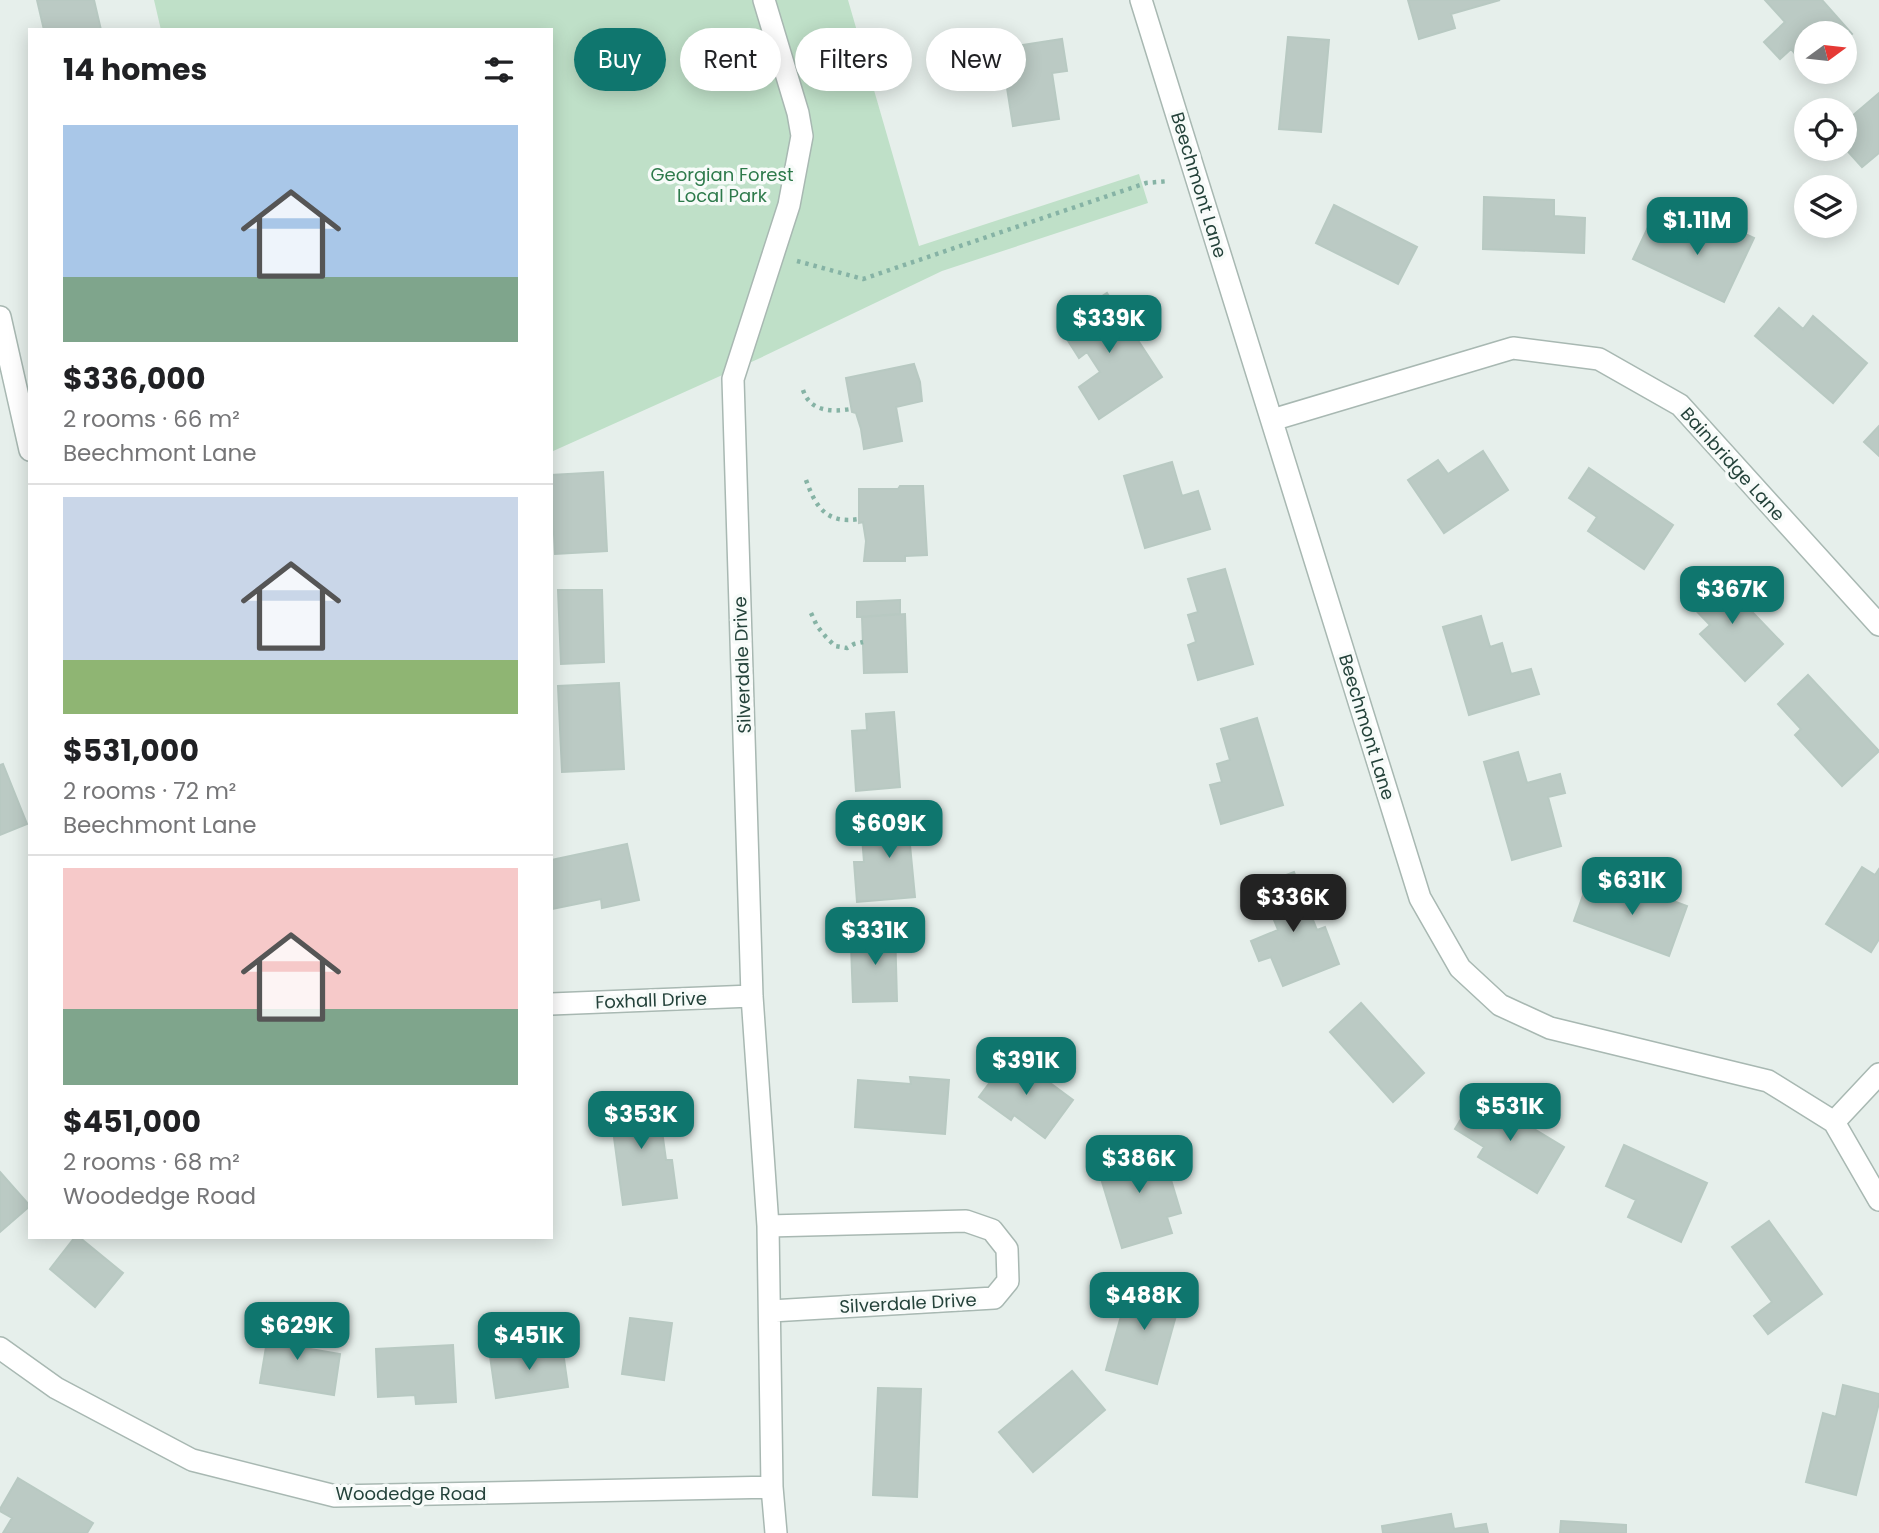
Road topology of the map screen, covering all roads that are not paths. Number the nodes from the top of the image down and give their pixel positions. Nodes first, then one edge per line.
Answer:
1 (764, 0) edge
2 (1141, 0) edge
3 (0, 317) edge
4 (1272, 420) junction
5 (28, 441) edge
6 (1879, 625) edge
7 (752, 996) junction
8 (553, 1004) edge
9 (1879, 1074) edge
10 (1834, 1122) junction
11 (1879, 1200) edge
12 (768, 1226) junction
13 (771, 1311) junction
14 (0, 1348) edge
15 (772, 1487) junction
16 (776, 1533) edge

1 - 7 street, Silverdale Drive
2 - 4 street, Beechmont Lane
3 - 5 street
4 - 6 street, Bainbridge Lane
4 - 10 street, Beechmont Lane
7 - 8 street, Foxhall Drive
7 - 12 street, Silverdale Drive
9 - 10 street
10 - 11 street, Beechmont Lane
12 - 13 street, Silverdale Drive
12 - 13 street, Silverdale Drive
13 - 15 street, Silverdale Drive
14 - 15 street, Woodedge Road
15 - 16 street, Silverdale Drive

